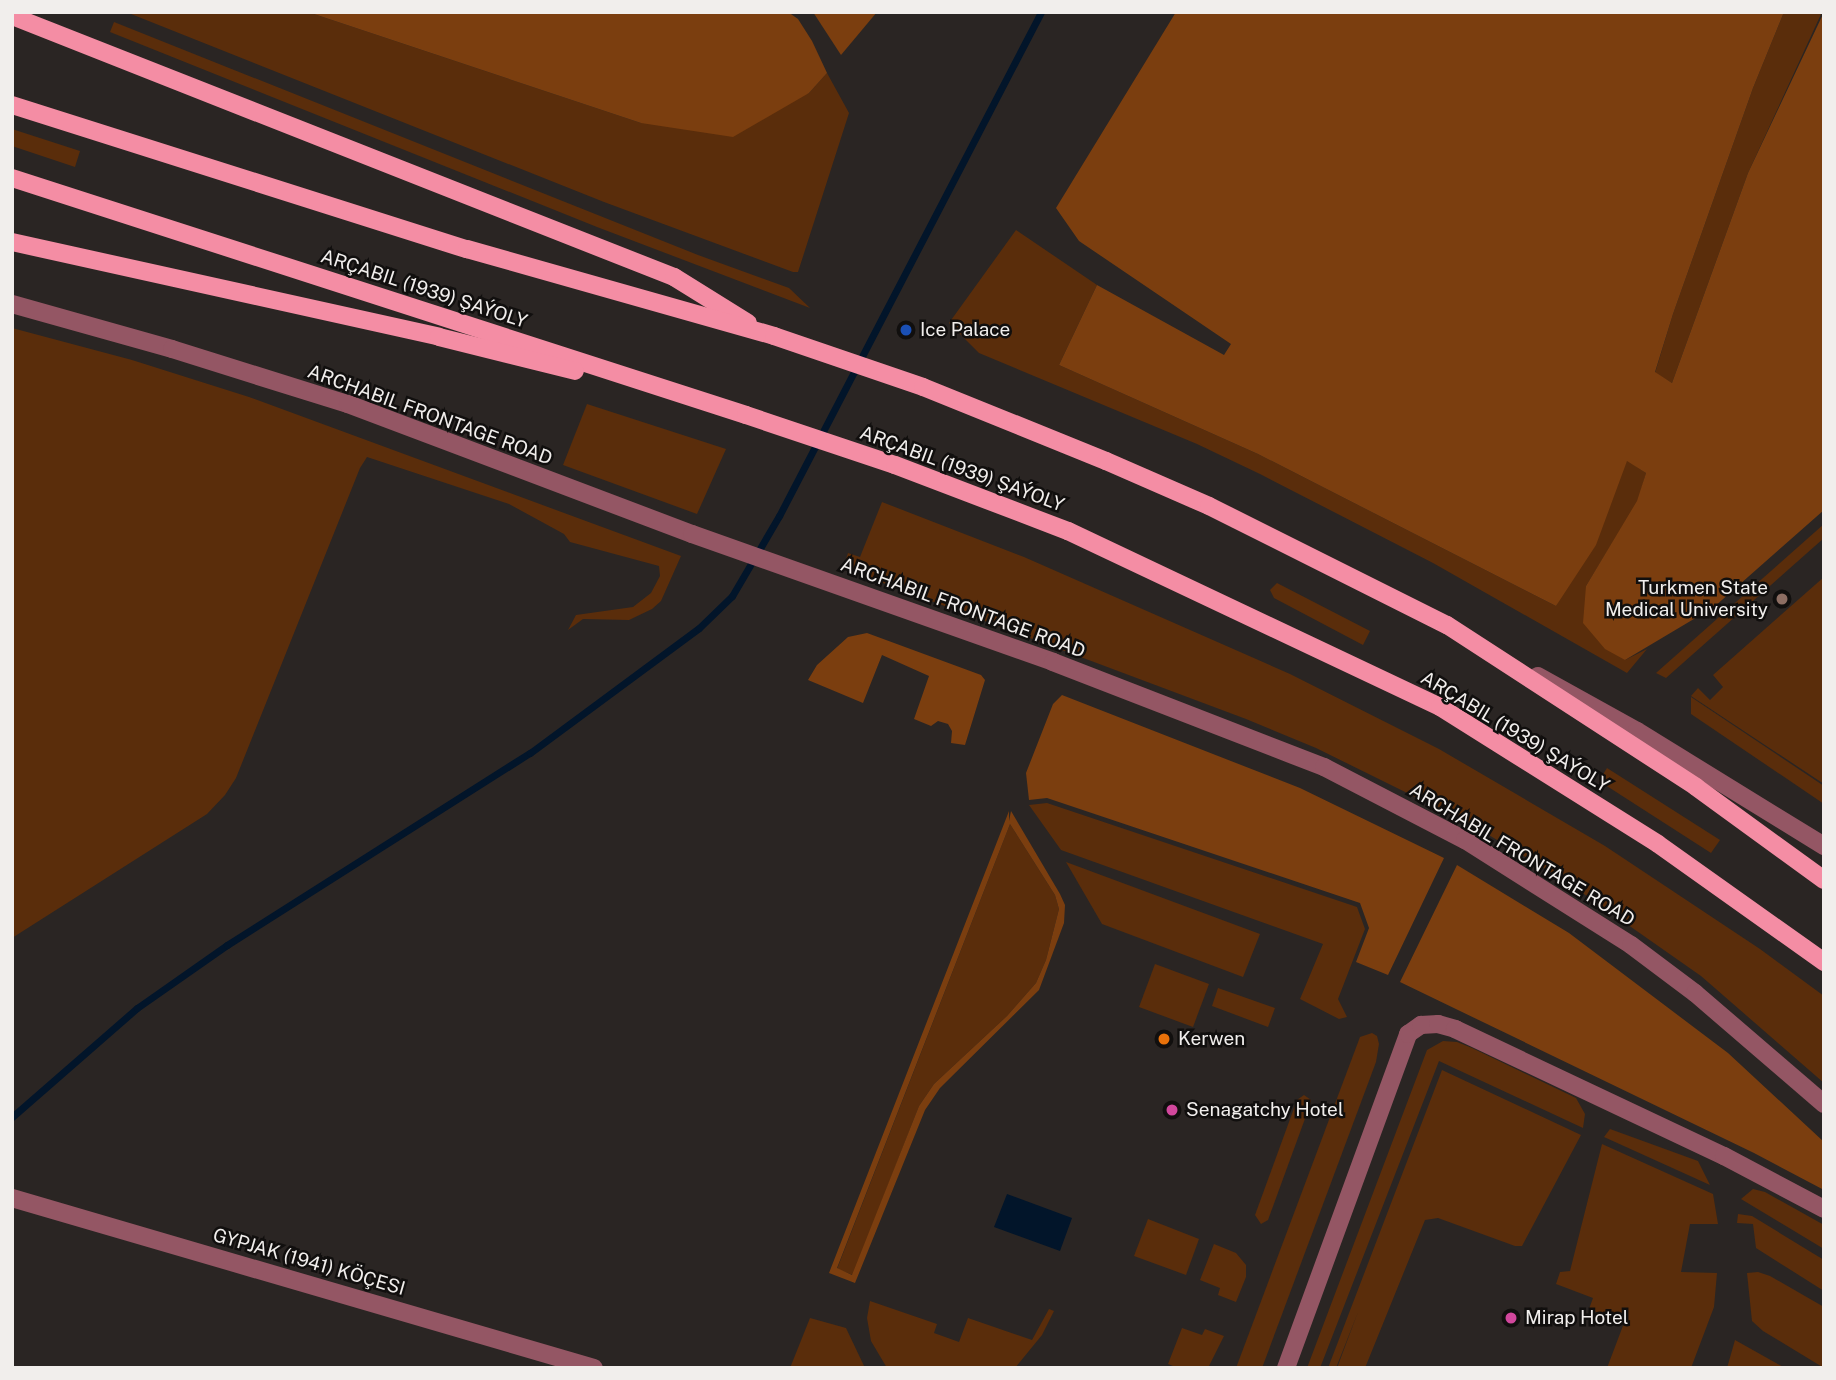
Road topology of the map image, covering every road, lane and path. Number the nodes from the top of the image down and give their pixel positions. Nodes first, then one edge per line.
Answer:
1 (12, 16) edge
2 (12, 105) edge
3 (12, 178) edge
4 (12, 242) edge
5 (12, 304) edge
6 (770, 335) junction
7 (724, 408) junction
8 (1447, 625) junction
9 (1824, 846) edge
10 (1824, 880) edge
11 (1824, 962) edge
12 (1824, 1104) edge
13 (12, 1198) edge
14 (1824, 1209) edge
15 (594, 1368) edge
16 (1286, 1368) edge

1 - 6 main road
2 - 6 main road
3 - 7 main road, ARÇABIL (1939) ŞAÝOLY
4 - 7 main road
5 - 12 street, ARCHABIL FRONTAGE ROAD
6 - 8 main road
7 - 11 main road, ARÇABIL (1939) ŞAÝOLY
8 - 9 street
8 - 10 main road
13 - 15 street, GYPJAK (1941) KÖÇESI
14 - 16 street

